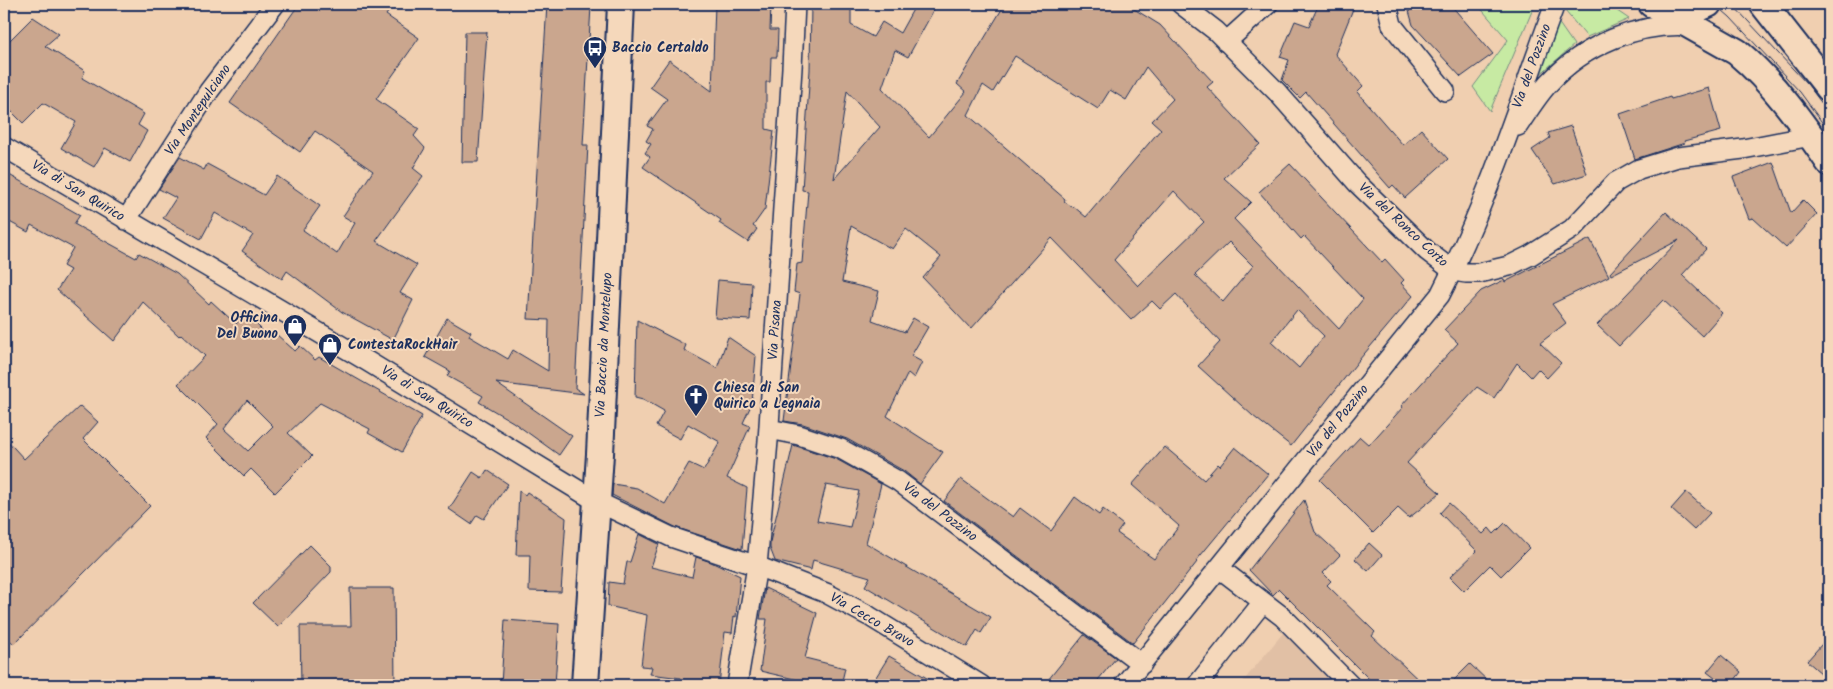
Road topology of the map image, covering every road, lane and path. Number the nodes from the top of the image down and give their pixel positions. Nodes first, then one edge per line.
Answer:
1 (274, 4) edge
2 (622, 4) edge
3 (795, 4) edge
4 (1181, 4) edge
5 (1268, 4) edge
6 (1386, 4) edge
7 (1555, 4) edge
8 (1708, 4) edge
9 (1763, 4) edge
10 (1656, 6) edge
11 (1692, 26) junction
12 (1226, 42) junction
13 (1829, 88) edge
14 (1445, 91) dead end
15 (1811, 136) junction
16 (4, 147) edge
17 (1499, 157) junction
18 (1829, 162) edge
19 (126, 220) junction
20 (1453, 271) junction
21 (769, 429) junction
22 (596, 501) junction
23 (757, 566) junction
24 (1219, 568) junction
25 (1263, 602) junction
26 (1142, 664) junction
27 (585, 685) edge
28 (737, 685) edge
29 (981, 685) edge
30 (1124, 685) edge
31 (1197, 685) edge
32 (1350, 685) edge

1 - 19 street, Via Montepulciano
2 - 22 street, Via Baccio da Montelupo
3 - 21 street, Via Pisana
4 - 12 street, Via del Ronco Corto
5 - 12 street
6 - 14 street
7 - 17 street, Via del Pozzino
8 - 10 street
9 - 13 street
10 - 11 street
11 - 15 street
11 - 17 street, Via del Pozzino
12 - 20 street, Via del Ronco Corto
15 - 18 street
15 - 20 street, Via del Ronco Corto
16 - 19 street, Via di San Quirico
17 - 20 street, Via del Pozzino
19 - 22 street, Via di San Quirico
20 - 24 street, Via del Pozzino
21 - 23 street, Via Pisana
21 - 26 street, Via del Pozzino
22 - 23 street, Via di San Quirico
22 - 27 street, Via Baccio da Montelupo
23 - 28 street, Via Pisana
23 - 29 street, Via Cecco Bravo
24 - 25 street
24 - 26 street, Via del Pozzino
25 - 31 street
25 - 32 street
26 - 30 street, Via del Pozzino

